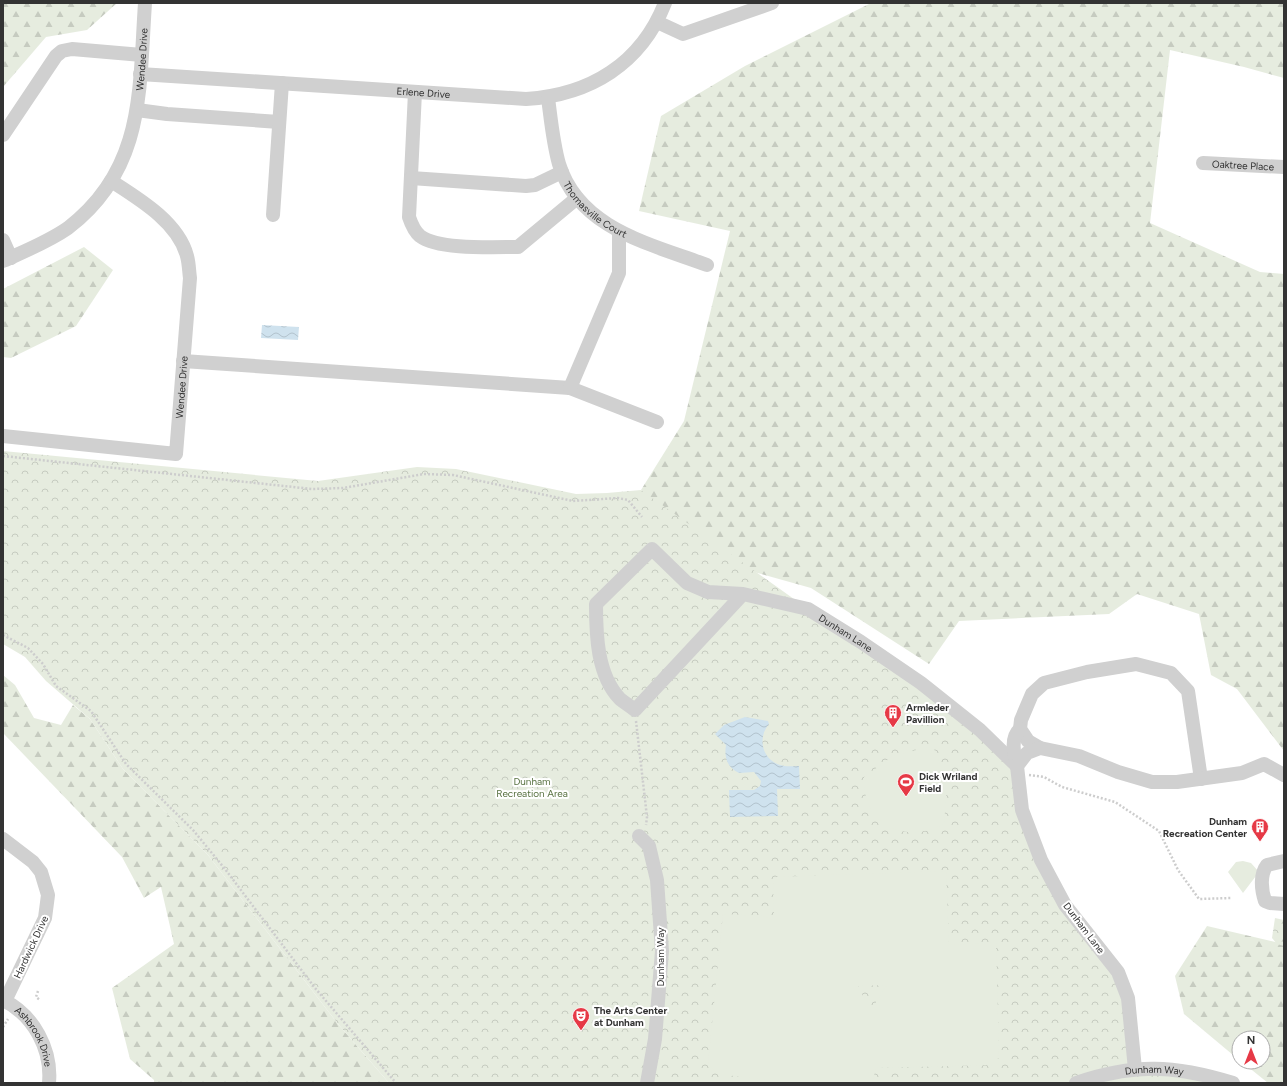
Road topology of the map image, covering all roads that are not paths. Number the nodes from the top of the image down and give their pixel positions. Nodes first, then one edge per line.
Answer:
1 (145, 3) edge
2 (665, 3) edge
3 (772, 3) edge
4 (657, 22) junction
5 (142, 55) junction
6 (140, 74) junction
7 (282, 83) junction
8 (415, 92) junction
9 (548, 98) junction
10 (138, 110) junction
11 (279, 122) junction
12 (3, 135) edge
13 (1203, 163) dead end
14 (1284, 167) edge
15 (562, 172) junction
16 (411, 178) junction
17 (111, 182) junction
18 (577, 198) junction
19 (273, 215) dead end
20 (619, 232) junction
21 (3, 240) edge
22 (7, 260) edge
23 (707, 265) dead end
24 (183, 361) junction
25 (570, 388) junction
26 (657, 422) dead end
27 (3, 436) edge
28 (743, 594) junction
29 (1020, 729) junction
30 (1040, 748) junction
31 (1021, 770) junction
32 (1284, 775) edge
33 (1201, 778) junction
34 (639, 836) road end
35 (3, 839) edge
36 (1284, 861) edge
37 (1284, 904) edge
38 (4, 1000) edge
39 (1135, 1069) junction
40 (49, 1083) edge
41 (647, 1083) edge
42 (1076, 1083) edge
43 (1233, 1083) edge

1 - 5 street, Wendee Drive
2 - 4 street, Erlene Drive
3 - 4 street
4 - 9 street, Erlene Drive
5 - 6 street, Wendee Drive
5 - 12 street
6 - 7 street, Erlene Drive
6 - 10 street, Wendee Drive
7 - 8 street, Erlene Drive
7 - 11 street
8 - 9 street, Erlene Drive
8 - 16 street
9 - 15 street, Thomasville Court
10 - 11 street
10 - 17 street, Wendee Drive
11 - 19 street
13 - 14 street, Oaktree Place
15 - 16 street
15 - 18 street, Thomasville Court
16 - 18 street
17 - 22 street, Wendee Drive
17 - 24 street, Wendee Drive
18 - 20 street, Thomasville Court
20 - 23 street, Thomasville Court
20 - 25 street
21 - 22 street
24 - 25 street
24 - 27 street, Wendee Drive
25 - 26 street
28 - 28 street, Dunham Lane
28 - 31 street, Dunham Lane
29 - 30 street
29 - 31 street
29 - 33 street
30 - 31 street
30 - 33 street
31 - 39 street, Dunham Lane
32 - 33 street
34 - 41 street, Dunham Way
35 - 38 street, Hardwick Drive
36 - 37 street
38 - 40 street, Ashbrook Drive
39 - 42 street, Dunham Way
39 - 43 street, Dunham Way

